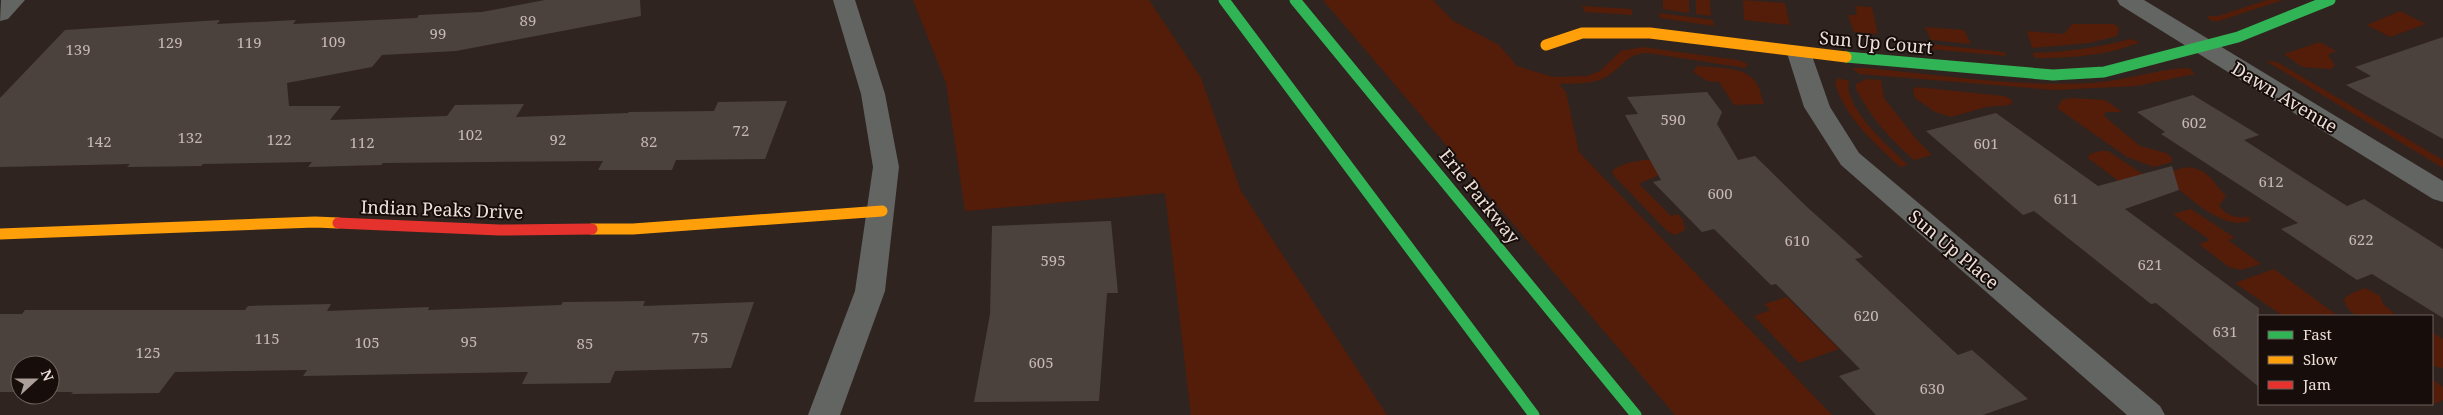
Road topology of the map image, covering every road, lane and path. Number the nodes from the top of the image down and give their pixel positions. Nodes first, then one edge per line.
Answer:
1 (14, 0) edge
2 (844, 0) edge
3 (1224, 0) edge
4 (1295, 0) edge
5 (2128, 0) edge
6 (2330, 0) edge
7 (0, 14) edge
8 (1546, 45) dead end
9 (2202, 46) junction
10 (1799, 53) junction
11 (2443, 193) edge
12 (882, 211) junction
13 (0, 234) edge
14 (1500, 370) junction
15 (824, 415) edge
16 (1524, 415) edge
17 (1534, 415) edge
18 (1636, 415) edge
19 (2148, 415) edge

1 - 7 street
2 - 12 street
3 - 14 street
4 - 18 street, Erie Parkway
5 - 9 street, Dawn Avenue
6 - 9 street, Sun Up Court
8 - 10 street, Sun Up Court
9 - 10 street, Sun Up Court
9 - 11 street, Dawn Avenue
10 - 19 street, Sun Up Place
12 - 13 street, Indian Peaks Drive
12 - 15 street
14 - 16 street
14 - 17 street

